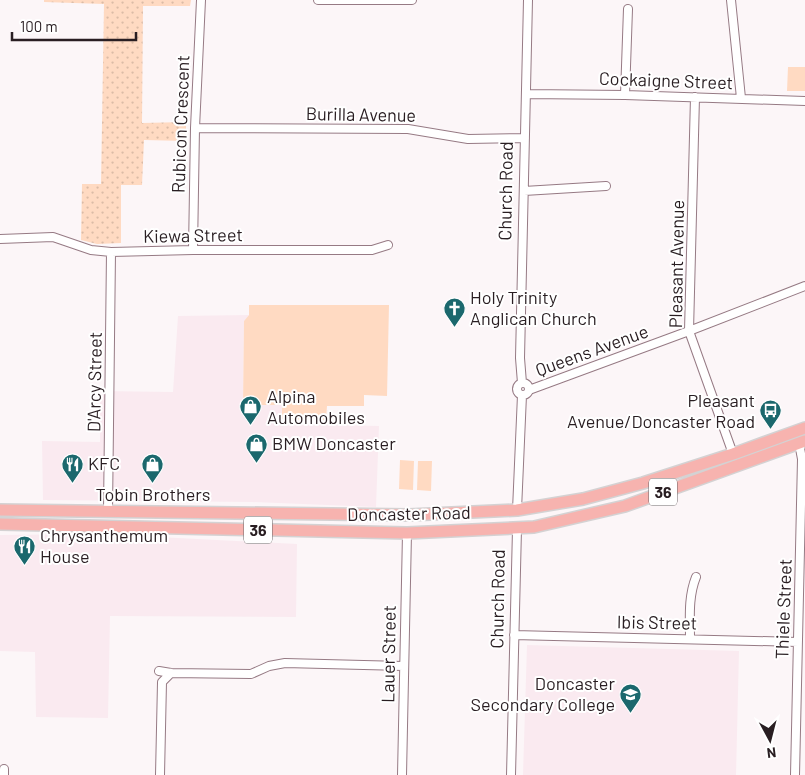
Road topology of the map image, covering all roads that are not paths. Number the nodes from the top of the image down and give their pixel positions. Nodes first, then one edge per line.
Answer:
1 (201, 0) edge
2 (318, 0) edge
3 (412, 0) edge
4 (528, 0) edge
5 (731, 0) edge
6 (628, 9) dead end
7 (526, 94) junction
8 (625, 95) junction
9 (695, 97) junction
10 (741, 98) junction
11 (805, 101) edge
12 (195, 128) junction
13 (525, 138) junction
14 (606, 186) dead end
15 (524, 191) junction
16 (0, 238) edge
17 (388, 245) dead end
18 (193, 250) junction
19 (112, 252) junction
20 (805, 286) edge
21 (689, 331) junction
22 (522, 383) junction
23 (529, 390) junction
24 (522, 395) junction
25 (805, 428) edge
26 (802, 442) edge
27 (733, 454) junction
28 (0, 510) edge
29 (33, 510) junction
30 (517, 510) junction
31 (108, 512) junction
32 (305, 514) junction
33 (0, 524) edge
34 (33, 524) junction
35 (517, 529) junction
36 (305, 531) junction
37 (407, 533) junction
38 (803, 564) edge
39 (696, 577) dead end
40 (514, 635) junction
41 (690, 639) junction
42 (798, 642) junction
43 (403, 666) junction
44 (801, 668) edge
45 (159, 670) dead end
46 (170, 673) junction
47 (160, 775) edge
48 (402, 775) edge
49 (511, 775) edge
50 (795, 775) edge

1 - 12 street, Rubicon Crescent
2 - 3 street
4 - 7 street, Church Road
5 - 10 street
6 - 8 street
7 - 8 street, Cockaigne Street
7 - 13 street, Church Road
8 - 9 street, Cockaigne Street
9 - 10 street, Cockaigne Street
9 - 21 street, Pleasant Avenue
10 - 11 street, Cockaigne Street
12 - 13 street, Burilla Avenue
12 - 18 street, Rubicon Crescent
13 - 15 street, Church Road
14 - 15 street
15 - 22 street, Church Road
16 - 19 street, Kiewa Street
17 - 18 street, Kiewa Street
18 - 19 street, Kiewa Street
19 - 31 street, D'Arcy Street
20 - 21 street, Queens Avenue
21 - 23 street, Queens Avenue
21 - 27 street, Pleasant Avenue
22 - 23 street
22 - 24 street
23 - 24 street
24 - 30 street, Church Road
25 - 27 main road, Doncaster Road / 36
26 - 35 main road, Doncaster Road / 36
26 - 38 street, Thiele Street
27 - 30 main road, Doncaster Road / 36
28 - 29 main road, Doncaster Road / 36
29 - 31 main road, Doncaster Road / 36
29 - 34 main road
30 - 32 main road, Doncaster Road / 36
30 - 35 main road, Church Road
31 - 32 main road, Doncaster Road / 36
32 - 36 main road
33 - 34 main road, Doncaster Road / 36
34 - 36 main road, Doncaster Road / 36
35 - 37 main road, Doncaster Road / 36
35 - 40 street, Church Road
36 - 37 main road, Doncaster Road / 36
37 - 43 street, Lauer Street
38 - 42 street, Thiele Street
39 - 41 street
40 - 41 street, Ibis Street
40 - 49 street, Church Road
41 - 42 street, Ibis Street
42 - 44 street, Thiele Street
43 - 46 street
43 - 48 street, Lauer Street
44 - 50 street, Thiele Street
45 - 46 street
46 - 47 street

